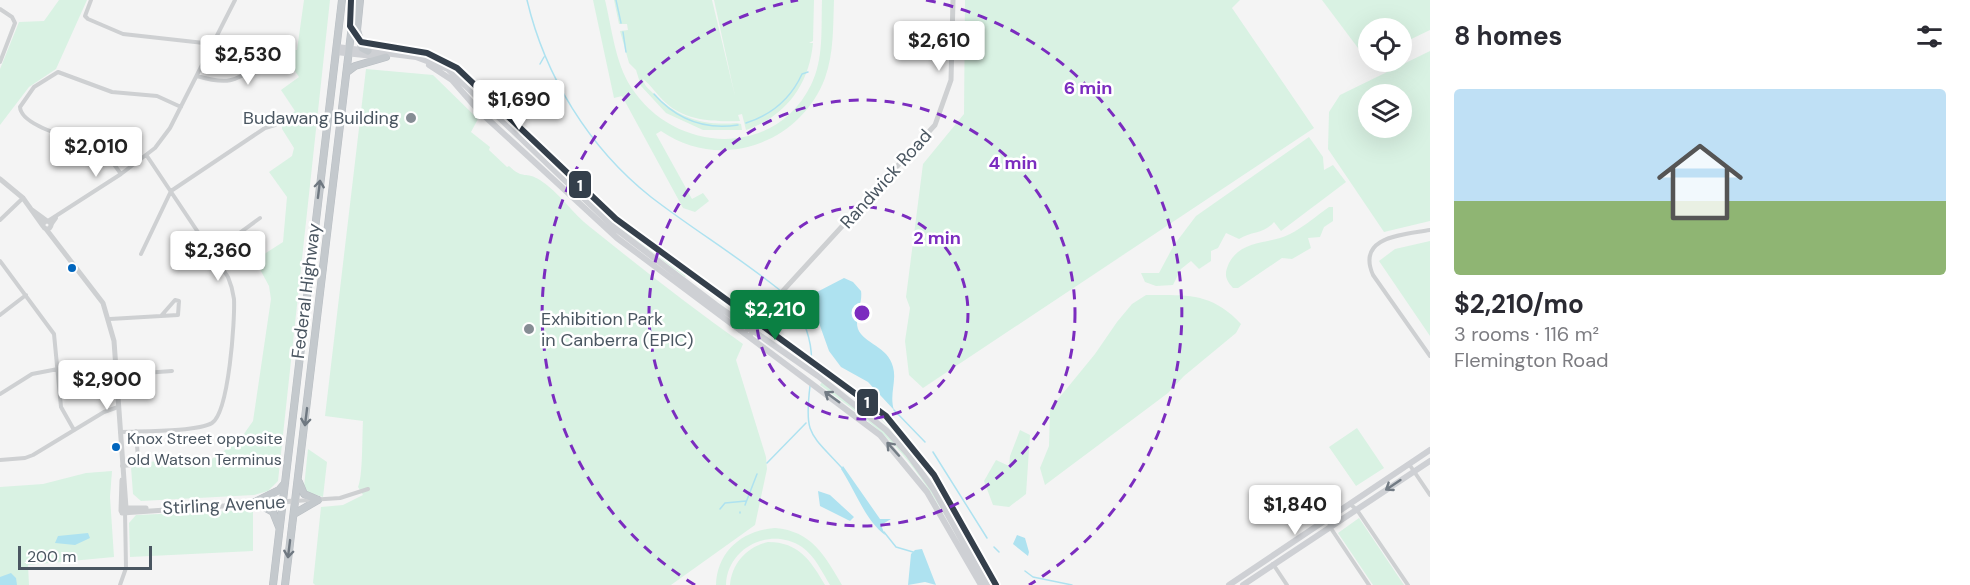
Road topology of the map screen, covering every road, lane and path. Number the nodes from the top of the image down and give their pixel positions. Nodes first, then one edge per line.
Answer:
1 (91, 0) edge
2 (235, 0) edge
3 (342, 0) edge
4 (355, 0) edge
5 (360, 0) edge
6 (953, 0) edge
7 (0, 9) edge
8 (213, 44) junction
9 (337, 50) junction
10 (349, 51) junction
11 (368, 51) junction
12 (282, 56) dead end
13 (386, 57) junction
14 (0, 62) edge
15 (346, 74) junction
16 (197, 76) junction
17 (181, 107) junction
18 (275, 125) dead end
19 (147, 156) junction
20 (121, 174) junction
21 (0, 179) edge
22 (171, 191) junction
23 (23, 198) junction
24 (260, 218) dead end
25 (0, 220) edge
26 (48, 225) junction
27 (1430, 230) edge
28 (212, 253) junction
29 (141, 254) dead end
30 (0, 261) edge
31 (655, 262) junction
32 (26, 295) junction
33 (0, 315) edge
34 (161, 316) junction
35 (110, 319) junction
36 (751, 328) junction
37 (746, 335) junction
38 (1430, 357) edge
39 (58, 369) junction
40 (172, 371) dead end
41 (116, 375) junction
42 (0, 394) edge
43 (118, 407) junction
44 (74, 430) junction
45 (136, 431) junction
46 (120, 432) junction
47 (1430, 450) edge
48 (0, 459) edge
49 (1430, 461) edge
50 (1409, 464) junction
51 (122, 466) junction
52 (1414, 472) junction
53 (298, 480) junction
54 (285, 483) junction
55 (368, 489) dead end
56 (1430, 495) edge
57 (318, 500) junction
58 (283, 501) junction
59 (295, 501) junction
60 (255, 502) junction
61 (1350, 504) junction
62 (1357, 510) junction
63 (123, 511) junction
64 (294, 514) junction
65 (1329, 518) junction
66 (1330, 527) junction
67 (279, 529) junction
68 (1269, 558) junction
69 (1274, 565) junction
70 (120, 585) edge
71 (273, 585) edge
72 (285, 585) edge
73 (981, 585) edge
74 (987, 585) edge
75 (1228, 585) edge
76 (1243, 585) edge
77 (1287, 585) edge
78 (1369, 585) edge
79 (1408, 585) edge

1 - 8 street
2 - 8 street
3 - 9 highway, Federal Highway
4 - 10 highway, Federal Highway
5 - 11 highway
6 - 36 street, Randwick Road
7 - 14 street
8 - 16 street
9 - 10 main road
54 -> 9 highway, Federal Highway
10 - 11 main road
10 - 13 main road
10 - 15 highway, Federal Highway
11 - 31 main road
12 - 16 street
13 - 15 highway
13 - 31 main road
15 -> 53 highway, Federal Highway
16 - 17 street
17 - 19 street
17 - 20 street
18 - 22 street
19 - 20 street
19 - 22 street
20 - 26 street
21 - 23 street
22 - 28 street
22 - 29 street
23 - 25 street
23 - 26 street
24 - 28 street
26 - 35 street
27 - 38 street
28 - 45 street
30 - 32 street
31 - 36 main road
31 - 37 main road
32 - 33 street
32 - 39 street
34 - 34 street
34 - 35 street
35 - 41 street
36 - 37 street, Randwick Road
36 - 74 main road
73 -> 37 main road
39 - 42 street
39 - 44 street
40 - 41 street
41 - 43 street
43 - 44 street
43 - 46 street
44 - 48 street
45 - 46 street
45 - 51 street
46 - 51 street
47 - 50 main road
49 - 52 main road
50 - 52 street
50 - 61 main road
51 - 63 street
52 - 56 street
52 -> 62 main road
53 - 57 highway
53 - 59 highway, Federal Highway
54 - 58 highway, Federal Highway
54 - 60 highway
55 - 57 street
57 - 59 street
57 - 64 highway
58 - 59 street, Stirling Avenue
58 - 60 street, Stirling Avenue
58 - 67 highway, Federal Highway
59 - 64 highway, Federal Highway
60 - 63 street, Stirling Avenue
60 - 67 highway
61 - 62 street
61 - 65 main road
62 - 66 main road
62 - 79 street
63 - 70 street
64 -> 72 highway, Federal Highway
65 - 66 street
65 - 68 main road
66 - 69 main road
66 - 78 street
67 - 71 highway, Federal Highway
68 - 69 street
68 - 75 main road
69 - 76 main road
69 - 77 street

